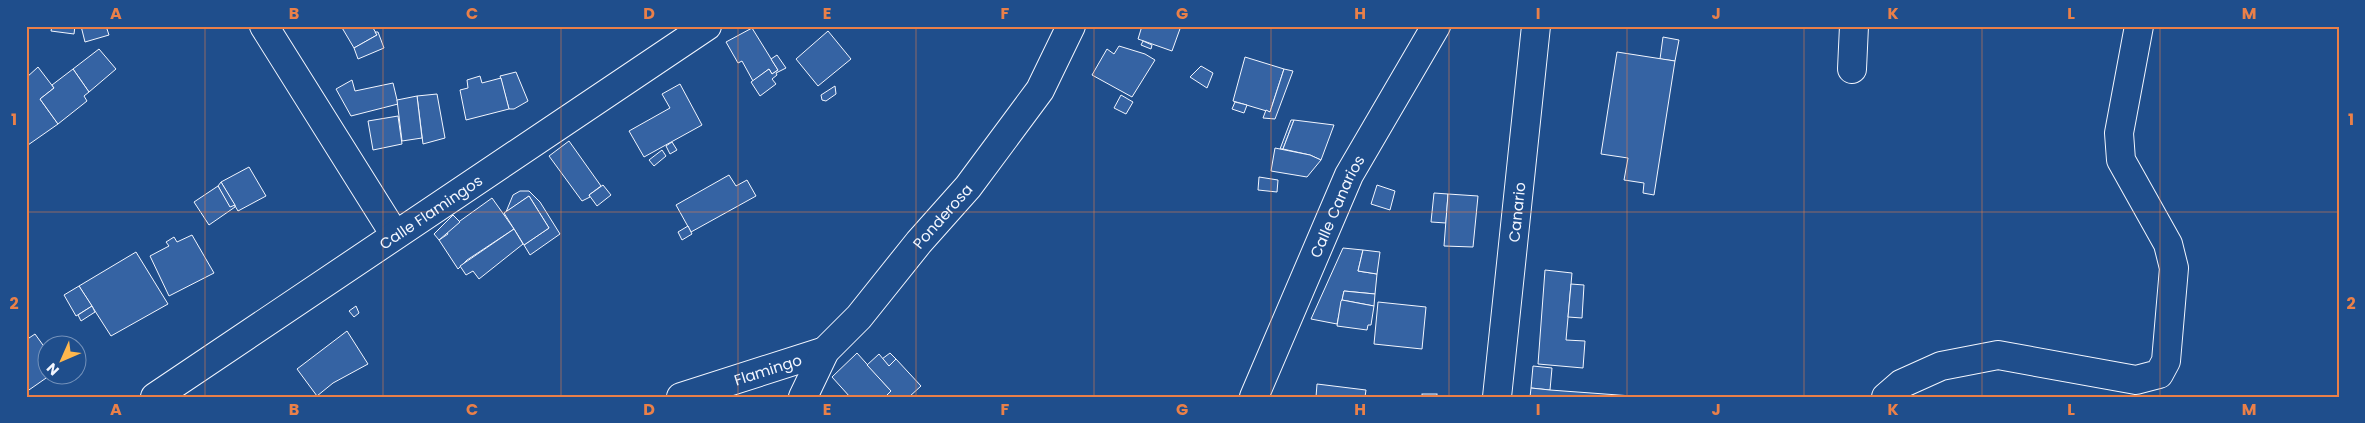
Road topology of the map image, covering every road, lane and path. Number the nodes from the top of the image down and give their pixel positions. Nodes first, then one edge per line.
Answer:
1 (264, 26) edge
2 (707, 26) edge
3 (1071, 26) edge
4 (1436, 26) edge
5 (1536, 26) edge
6 (1854, 26) edge
7 (2139, 26) edge
8 (1852, 69) dead end
9 (395, 235) junction
10 (825, 351) junction
11 (164, 393) edge
12 (681, 397) edge
13 (803, 397) edge
14 (1254, 397) edge
15 (1497, 397) edge
16 (1886, 397) edge

1 - 9 street
2 - 9 street, Calle Flamingos
3 - 10 street, Ponderosa
4 - 14 street, Calle Canarios
5 - 15 street, Canario
6 - 8 street
7 - 16 street
9 - 11 street, Calle Flamingos
10 - 12 street, Flamingo
10 - 13 street, Ponderosa

